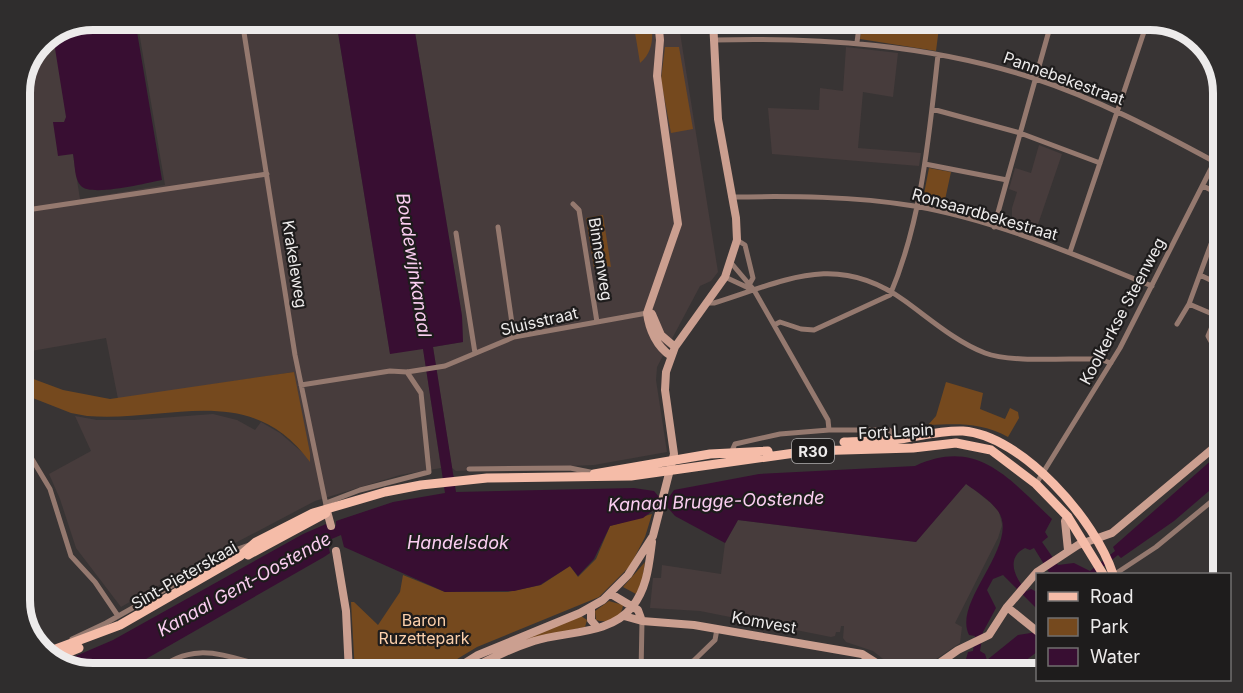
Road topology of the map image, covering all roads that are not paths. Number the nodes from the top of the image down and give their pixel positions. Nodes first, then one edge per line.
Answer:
1 (244, 30) edge
2 (659, 30) edge
3 (714, 30) edge
4 (859, 30) edge
5 (1049, 30) edge
6 (1145, 30) edge
7 (714, 40) junction
8 (857, 42) junction
9 (938, 56) junction
10 (1035, 79) junction
11 (932, 109) junction
12 (1117, 111) junction
13 (1020, 133) junction
14 (1213, 161) edge
15 (1100, 163) junction
16 (925, 164) junction
17 (1213, 166) edge
18 (267, 174) junction
19 (1007, 180) junction
20 (1203, 186) junction
21 (1213, 191) edge
22 (731, 197) junction
23 (573, 204) dead end
24 (916, 206) junction
25 (30, 210) edge
26 (498, 226) dead end
27 (994, 227) junction
28 (456, 233) dead end
29 (737, 240) junction
30 (1213, 245) edge
31 (1070, 252) junction
32 (732, 264) junction
33 (1200, 275) junction
34 (725, 277) junction
35 (1213, 281) edge
36 (1152, 286) junction
37 (752, 288) junction
38 (892, 291) junction
39 (706, 303) junction
40 (1189, 304) junction
41 (649, 313) junction
42 (1213, 314) edge
43 (597, 322) junction
44 (1177, 324) dead end
45 (774, 325) junction
46 (1213, 328) edge
47 (514, 337) junction
48 (1213, 347) edge
49 (673, 352) junction
50 (475, 353) junction
51 (1111, 363) junction
52 (407, 372) junction
53 (301, 385) junction
54 (829, 430) junction
55 (901, 439) junction
56 (1213, 448) edge
57 (730, 453) junction
58 (30, 456) edge
59 (674, 460) junction
60 (468, 469) dead end
61 (670, 472) junction
62 (580, 473) junction
63 (1042, 475) junction
64 (1036, 484) junction
65 (1213, 500) edge
66 (327, 507) junction
67 (1068, 517) junction
68 (331, 526) dead end
69 (653, 536) junction
70 (1096, 538) junction
71 (1085, 542) junction
72 (254, 544) junction
73 (1068, 550) junction
74 (336, 551) dead end
75 (1100, 569) edge
76 (1038, 573) edge
77 (1114, 573) edge
78 (1116, 573) edge
79 (1036, 575) edge
80 (611, 594) junction
81 (591, 607) junction
82 (633, 607) junction
83 (1007, 607) junction
84 (118, 616) junction
85 (624, 616) junction
86 (642, 621) junction
87 (597, 627) junction
88 (717, 629) junction
89 (1036, 631) edge
90 (508, 646) junction
91 (59, 648) junction
92 (55, 649) edge
93 (62, 655) edge
94 (693, 661) joint
95 (172, 663) edge
96 (258, 663) edge
97 (344, 663) edge
98 (466, 663) edge
99 (481, 663) edge
100 (641, 663) edge
101 (697, 663) edge
102 (879, 663) edge
103 (941, 663) edge

1 - 18 street, Krakeleweg
2 - 41 main road
3 - 7 main road
4 - 8 street
5 - 10 street
6 - 12 street
7 - 8 street, Pannebekestraat
7 - 22 main road
8 - 9 street, Pannebekestraat
9 - 10 street, Pannebekestraat
9 - 11 street
10 - 12 street, Pannebekestraat
10 - 13 street
11 - 13 street
11 - 16 street
12 - 14 street, Pannebekestraat
12 - 15 street
13 - 15 street
13 - 19 street
15 - 31 street
16 - 19 street
16 - 24 street
17 - 20 street, Koolkerkse Steenweg
18 - 25 street
18 - 53 street, Krakeleweg
19 - 27 street
20 - 21 street
20 - 36 street, Koolkerkse Steenweg
22 - 24 street, Ronsaardbekestraat
22 - 29 main road
23 - 43 street, Binnenweg
24 - 27 street, Ronsaardbekestraat
24 - 38 street
26 - 47 street
27 - 31 street, Ronsaardbekestraat
28 - 50 street
29 - 32 main road
29 - 37 street
30 - 33 street
31 - 36 street, Ronsaardbekestraat
32 - 34 main road
32 - 37 street
33 - 35 street
33 - 40 street
34 - 37 street
34 - 39 main road
36 - 51 street, Koolkerkse Steenweg
37 - 38 street
37 - 39 street
37 - 45 street
38 - 45 street
38 - 51 street
39 - 49 main road
40 - 42 street
40 - 44 street
41 - 43 street, Sluisstraat
41 - 49 main road
43 - 47 street, Sluisstraat
45 - 54 street
46 - 48 street
47 - 50 street, Sluisstraat
49 - 59 main road
50 - 52 street, Sluisstraat
51 - 63 street, Koolkerkse Steenweg
52 - 53 street
52 - 66 street, Sint-Pieterskaai
53 - 66 street, Krakeleweg
54 - 55 street
54 - 57 street, Fort Lapin
55 - 57 main road, Fort Lapin / R30
55 - 63 main road, Fort Lapin / R30
56 - 70 main road
57 - 59 main road, Fort Lapin / R30
58 - 84 street
59 - 61 main road
59 - 62 main road, Sint-Pieterskaai / R30
60 - 62 street, Sint-Pieterskaai
61 - 62 main road, Sint-Pieterskaai / R30
61 - 64 main road, Fort Lapin / R30
61 - 69 main road
62 - 66 main road, Sint-Pieterskaai / R30
63 - 64 street, Koolkerkse Steenweg
63 - 70 main road, Fort Lapin / R30
64 - 67 main road, Fort Lapin / R30
65 - 78 street
66 - 68 main road
66 - 72 main road, Sint-Pieterskaai / R30
66 - 93 main road, Sint-Pieterskaai / R30
67 - 71 main road, Fort Lapin / R30
67 - 73 main road
69 - 80 main road
69 - 82 main road
70 - 71 main road
70 - 77 main road, R30
71 - 73 main road
71 - 75 main road, R30
72 - 84 street, Sint-Pieterskaai
72 - 91 main road, Sint-Pieterskaai / R30
73 - 76 main road
74 - 97 main road
79 - 83 main road
80 - 81 main road
80 - 82 main road
81 - 87 main road
81 - 90 main road
82 - 85 main road
82 - 86 main road
83 - 89 main road
83 - 103 main road
84 - 91 street, Sint-Pieterskaai
85 - 86 main road, Komvest
85 - 87 main road
86 - 88 main road, Komvest
86 - 100 street
87 - 90 main road
88 - 94 street
88 - 102 main road, Komvest
90 - 98 main road
90 - 99 main road
91 - 92 main road, Sint-Pieterskaai / R30
94 - 101 street
95 - 96 street

